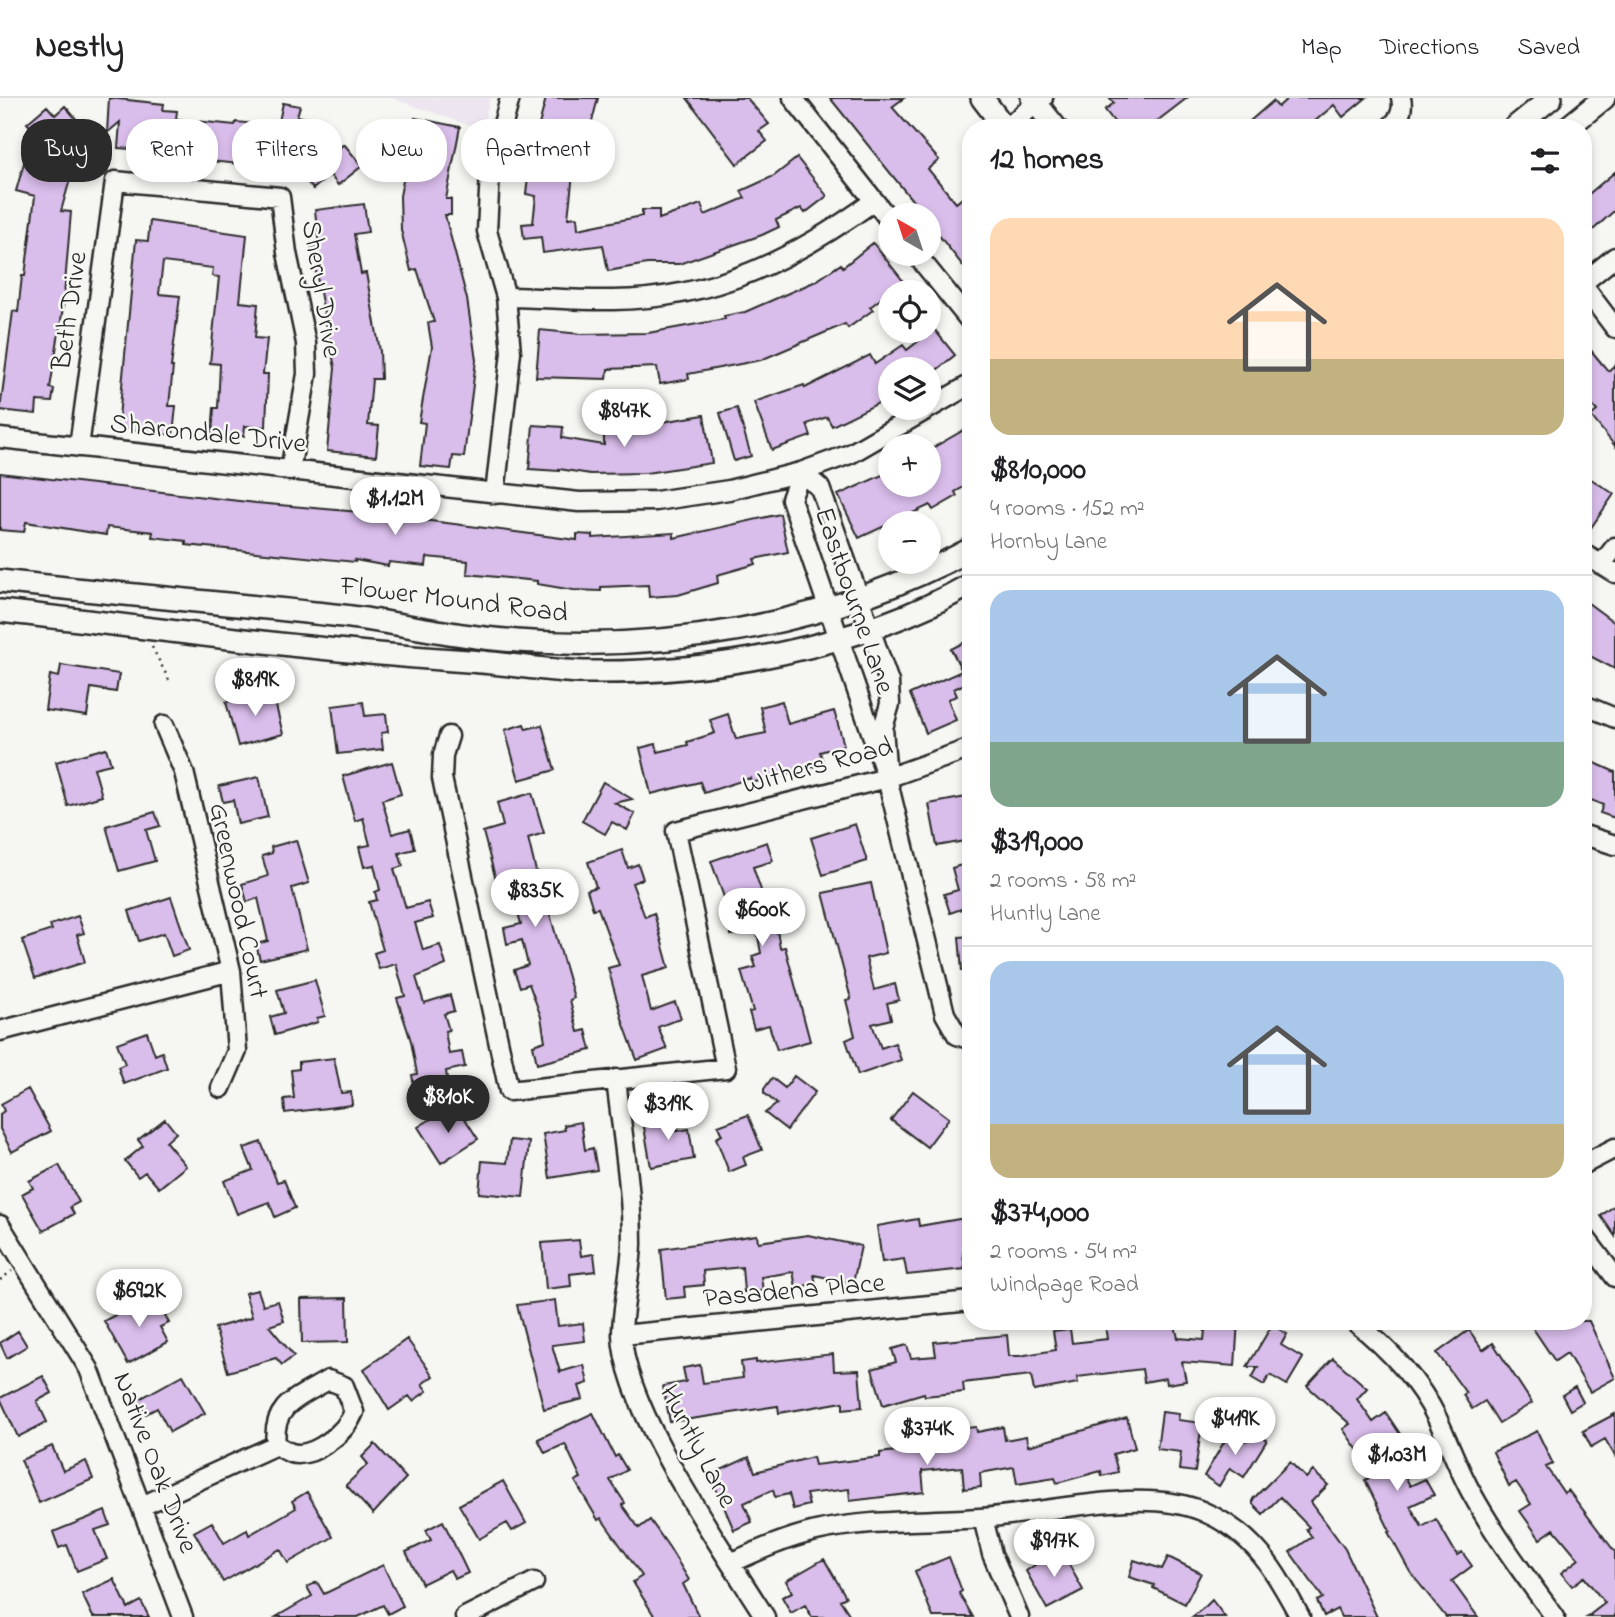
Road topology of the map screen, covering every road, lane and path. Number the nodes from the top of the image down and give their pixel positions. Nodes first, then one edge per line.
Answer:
1 (510, 98) edge
2 (793, 98) edge
3 (982, 98) edge
4 (1551, 98) edge
5 (1604, 98) edge
6 (1037, 100) edge
7 (998, 119) edge
8 (1015, 119) edge
9 (1050, 119) edge
10 (1525, 119) edge
11 (1578, 119) edge
12 (115, 181) joint
13 (874, 201) junction
14 (878, 206) edge
15 (1615, 257) edge
16 (926, 266) edge
17 (1592, 276) edge
18 (506, 298) junction
19 (1592, 298) edge
20 (962, 311) edge
21 (1615, 328) edge
22 (962, 389) edge
23 (0, 438) edge
24 (79, 447) junction
25 (290, 471) junction
26 (801, 472) junction
27 (495, 494) junction
28 (1615, 547) edge
29 (962, 553) edge
30 (1592, 559) edge
31 (1608, 569) edge
32 (0, 581) edge
33 (962, 588) edge
34 (860, 600) junction
35 (828, 609) junction
36 (0, 611) edge
37 (870, 628) junction
38 (837, 637) junction
39 (151, 644) dead end
40 (170, 682) dead end
41 (1592, 708) edge
42 (1615, 718) edge
43 (163, 725) dead end
44 (449, 736) dead end
45 (962, 751) edge
46 (887, 778) junction
47 (1592, 838) edge
48 (1615, 845) edge
49 (231, 971) junction
50 (0, 1031) edge
51 (962, 1037) edge
52 (616, 1080) junction
53 (222, 1088) dead end
54 (1615, 1148) edge
55 (1592, 1160) edge
56 (0, 1225) edge
57 (1592, 1247) edge
58 (1615, 1277) edge
59 (962, 1302) edge
60 (1365, 1330) edge
61 (622, 1335) junction
62 (276, 1444) junction
63 (142, 1506) junction
64 (983, 1518) junction
65 (731, 1563) junction
66 (534, 1582) dead end
67 (183, 1617) edge
68 (465, 1617) edge
69 (765, 1617) edge
70 (1019, 1617) edge
71 (1300, 1617) edge
72 (1555, 1617) edge

1 - 18 street
2 - 13 street
3 - 7 main road
4 - 10 main road
5 - 11 main road
6 - 8 street
6 - 9 main road
12 - 24 street, Beth Drive
12 - 25 street, Sheryl Drive
13 - 14 street
13 - 18 street
15 - 17 street
16 - 20 street
18 - 27 street
19 - 21 street
22 - 26 street, Sharondale Drive
23 - 24 street, Sharondale Drive
24 - 25 street, Sharondale Drive
25 - 27 street, Sharondale Drive
26 - 27 street, Sharondale Drive
26 - 34 street, Eastbourne Lane
26 - 35 street, Eastbourne Lane
28 - 31 street
29 - 34 main road, Flower Mound Road
30 - 31 street
32 - 35 main road, Flower Mound Road
33 - 37 main road, Flower Mound Road
34 - 35 main road, Flower Mound Road
34 - 37 street, Eastbourne Lane
35 - 38 street, Eastbourne Lane
36 - 38 main road, Flower Mound Road
37 - 38 main road, Flower Mound Road
37 - 46 street, Eastbourne Lane
38 - 46 street, Eastbourne Lane
39 - 40 path
41 - 42 street
43 - 49 street, Greenwood Court
44 - 52 street
45 - 46 street, Withers Road
46 - 51 street, Eastbourne Lane
46 - 52 street, Withers Road
47 - 48 street
49 - 50 street
49 - 53 street, Greenwood Court
52 - 61 street, Huntly Lane
54 - 55 street
56 - 63 street, Native Oak Drive
57 - 58 street
59 - 61 street, Pasadena Place
60 - 72 street
61 - 65 street, Huntly Lane
62 - 62 street
62 - 63 street
63 - 67 street, Native Oak Drive
64 - 65 street
64 - 70 street
64 - 71 street
65 - 69 street, Huntly Lane
66 - 68 street

